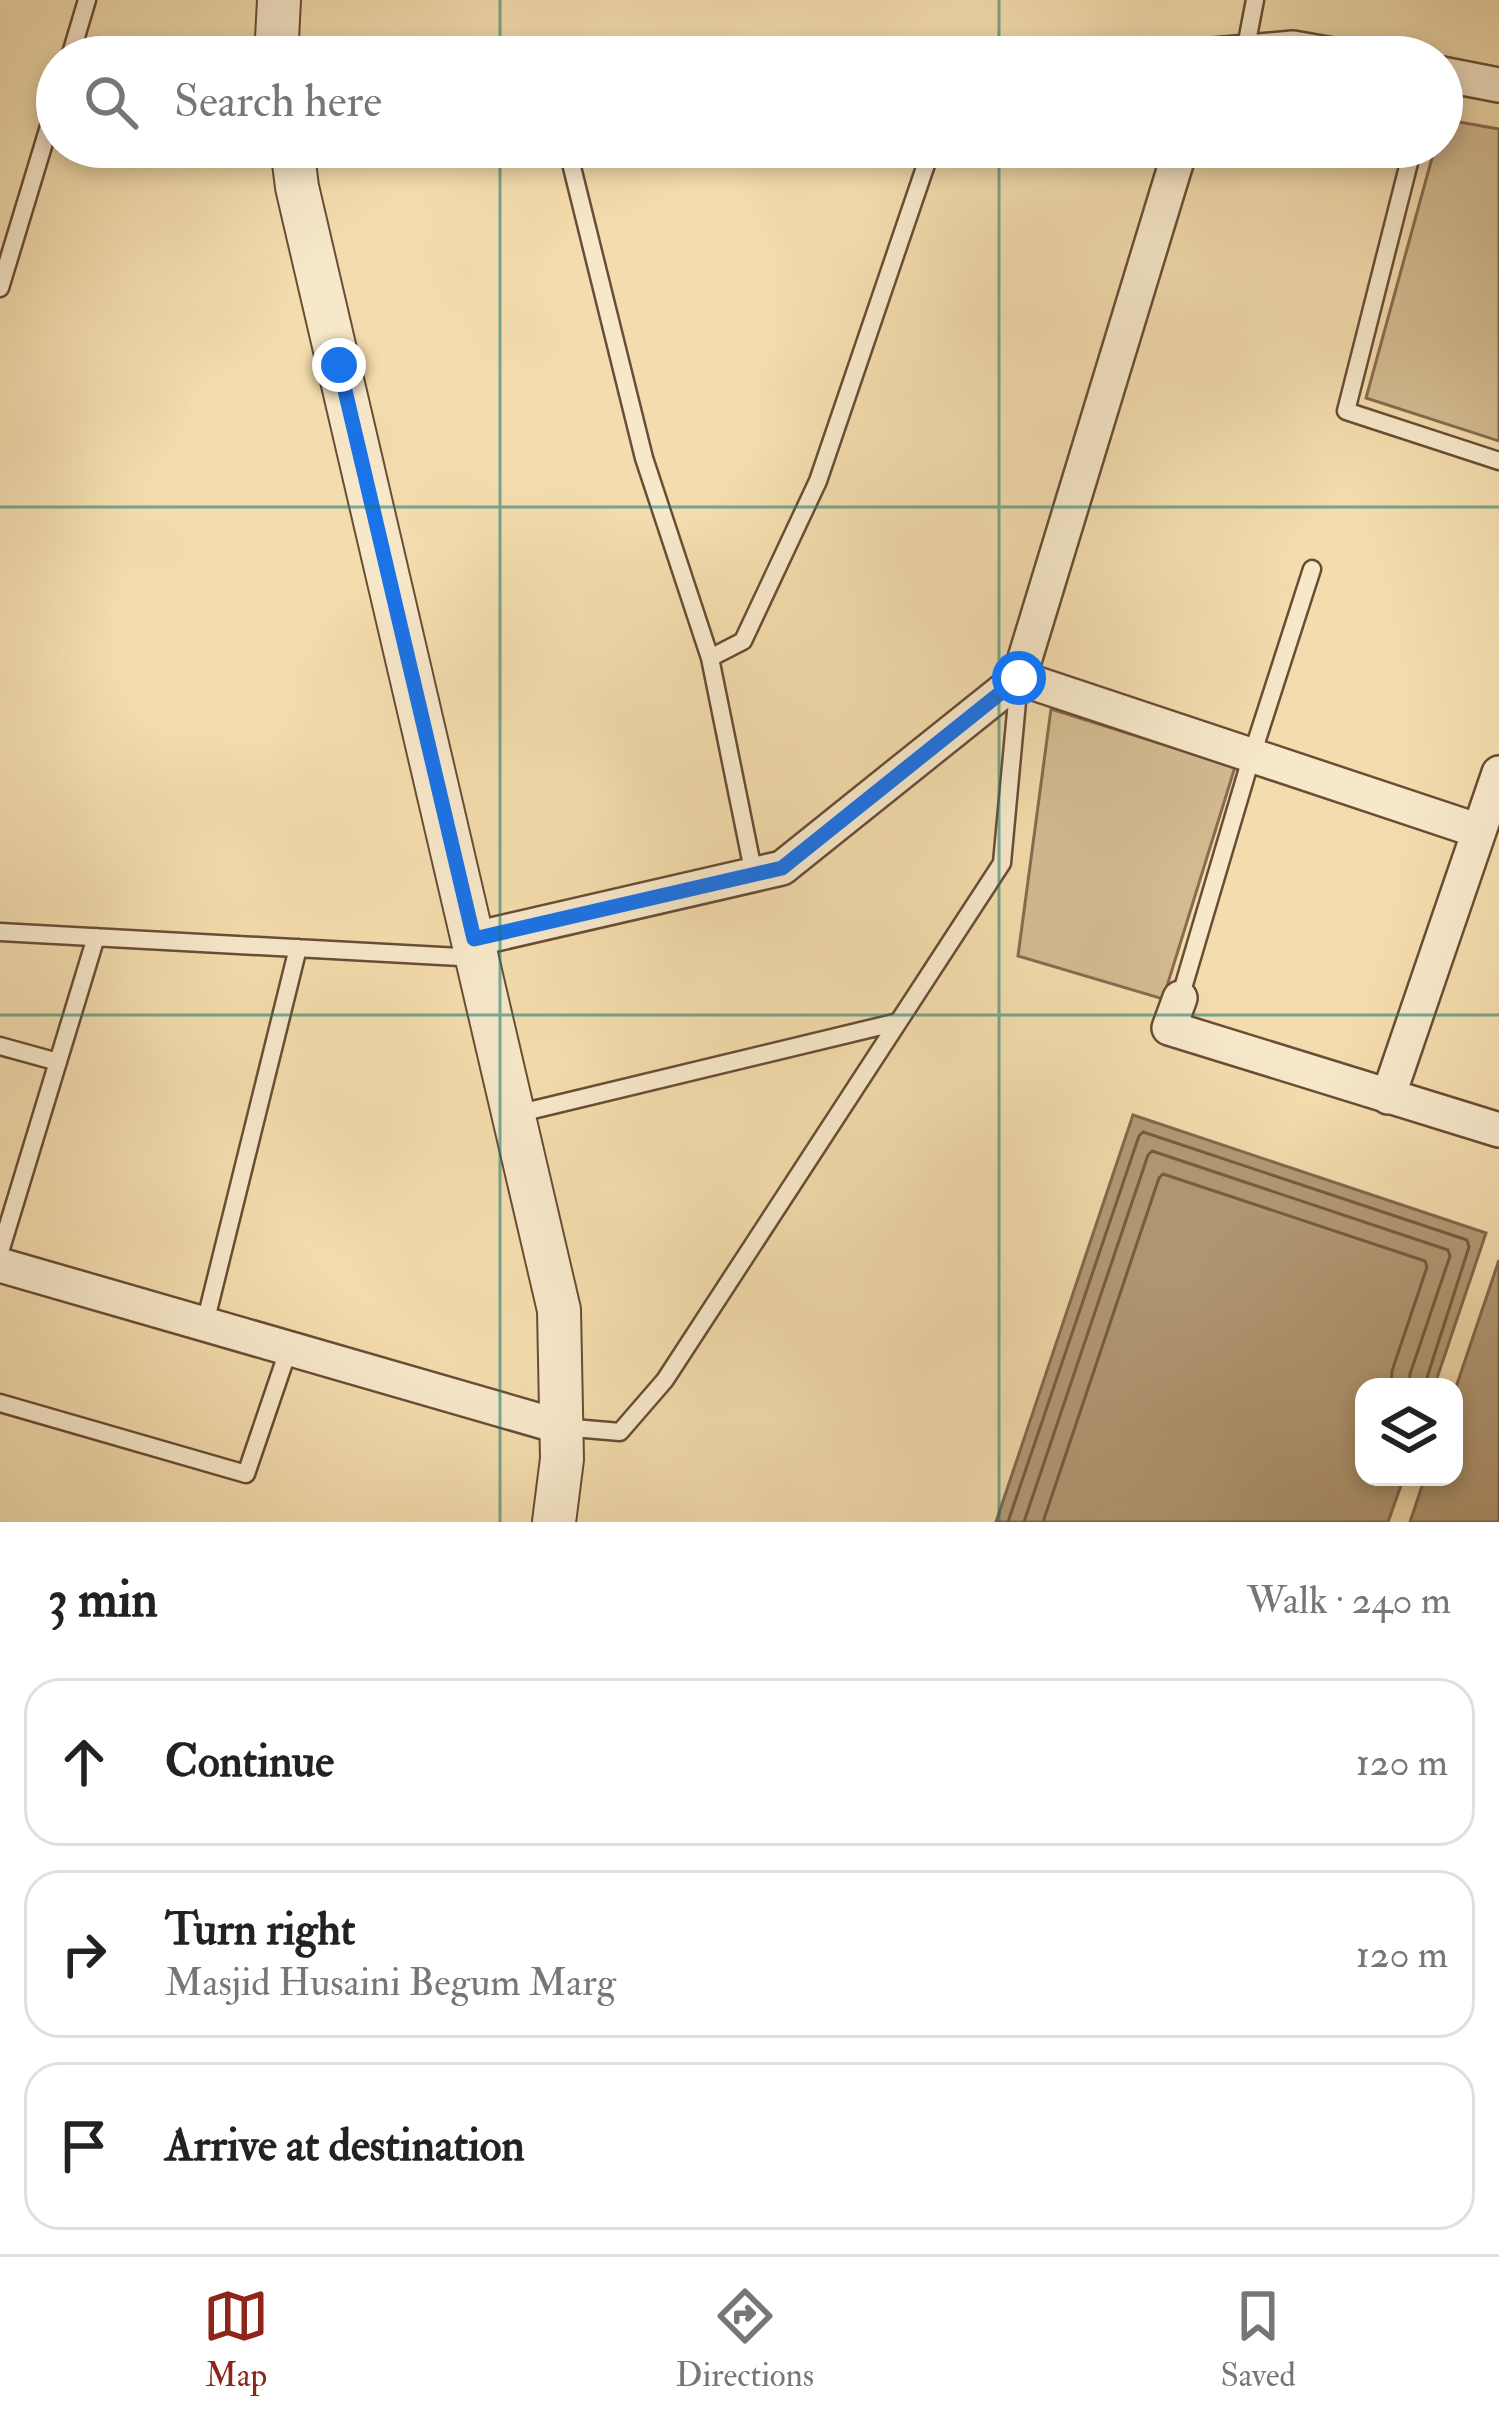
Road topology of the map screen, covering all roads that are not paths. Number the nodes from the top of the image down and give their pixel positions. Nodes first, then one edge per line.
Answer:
1 (87, 0) edge
2 (279, 0) edge
3 (1256, 0) edge
4 (76, 36) edge
5 (277, 36) edge
6 (1248, 36) edge
7 (1463, 78) edge
8 (1499, 86) edge
9 (36, 168) edge
10 (295, 168) edge
11 (572, 168) edge
12 (925, 168) edge
13 (1174, 168) edge
14 (1408, 168) edge
15 (0, 288) edge
16 (1499, 461) edge
17 (1312, 568) dead end
18 (710, 658) junction
19 (1019, 678) junction
20 (1252, 755) junction
21 (1499, 773) edge
22 (1479, 831) junction
23 (754, 874) junction
24 (0, 932) edge
25 (96, 937) junction
26 (298, 948) junction
27 (476, 948) junction
28 (1180, 998) joint
29 (898, 1022) junction
30 (0, 1046) edge
31 (58, 1062) junction
32 (1388, 1097) junction
33 (515, 1114) junction
34 (1499, 1130) edge
35 (0, 1252) edge
36 (0, 1265) edge
37 (205, 1323) junction
38 (289, 1348) junction
39 (0, 1403) edge
40 (561, 1427) junction
41 (554, 1522) edge

1 - 4 lane
2 - 5 street
3 - 6 lane
7 - 8 street
9 - 15 lane
10 - 27 street
11 - 18 lane
12 - 18 lane
13 - 19 street
14 - 16 lane
17 - 20 lane
18 - 23 lane
19 - 20 street
19 - 23 street
19 - 29 lane
20 - 22 street
20 - 28 lane
21 - 22 street
22 - 32 street
23 - 27 street
24 - 25 lane
25 - 26 lane
25 - 31 lane
26 - 27 lane
26 - 37 lane
27 - 33 street
28 - 32 street
29 - 33 lane
29 - 40 lane
30 - 31 lane
31 - 35 lane
32 - 34 street
33 - 40 street
36 - 37 street
37 - 38 street
38 - 39 lane
38 - 40 street
40 - 41 street

